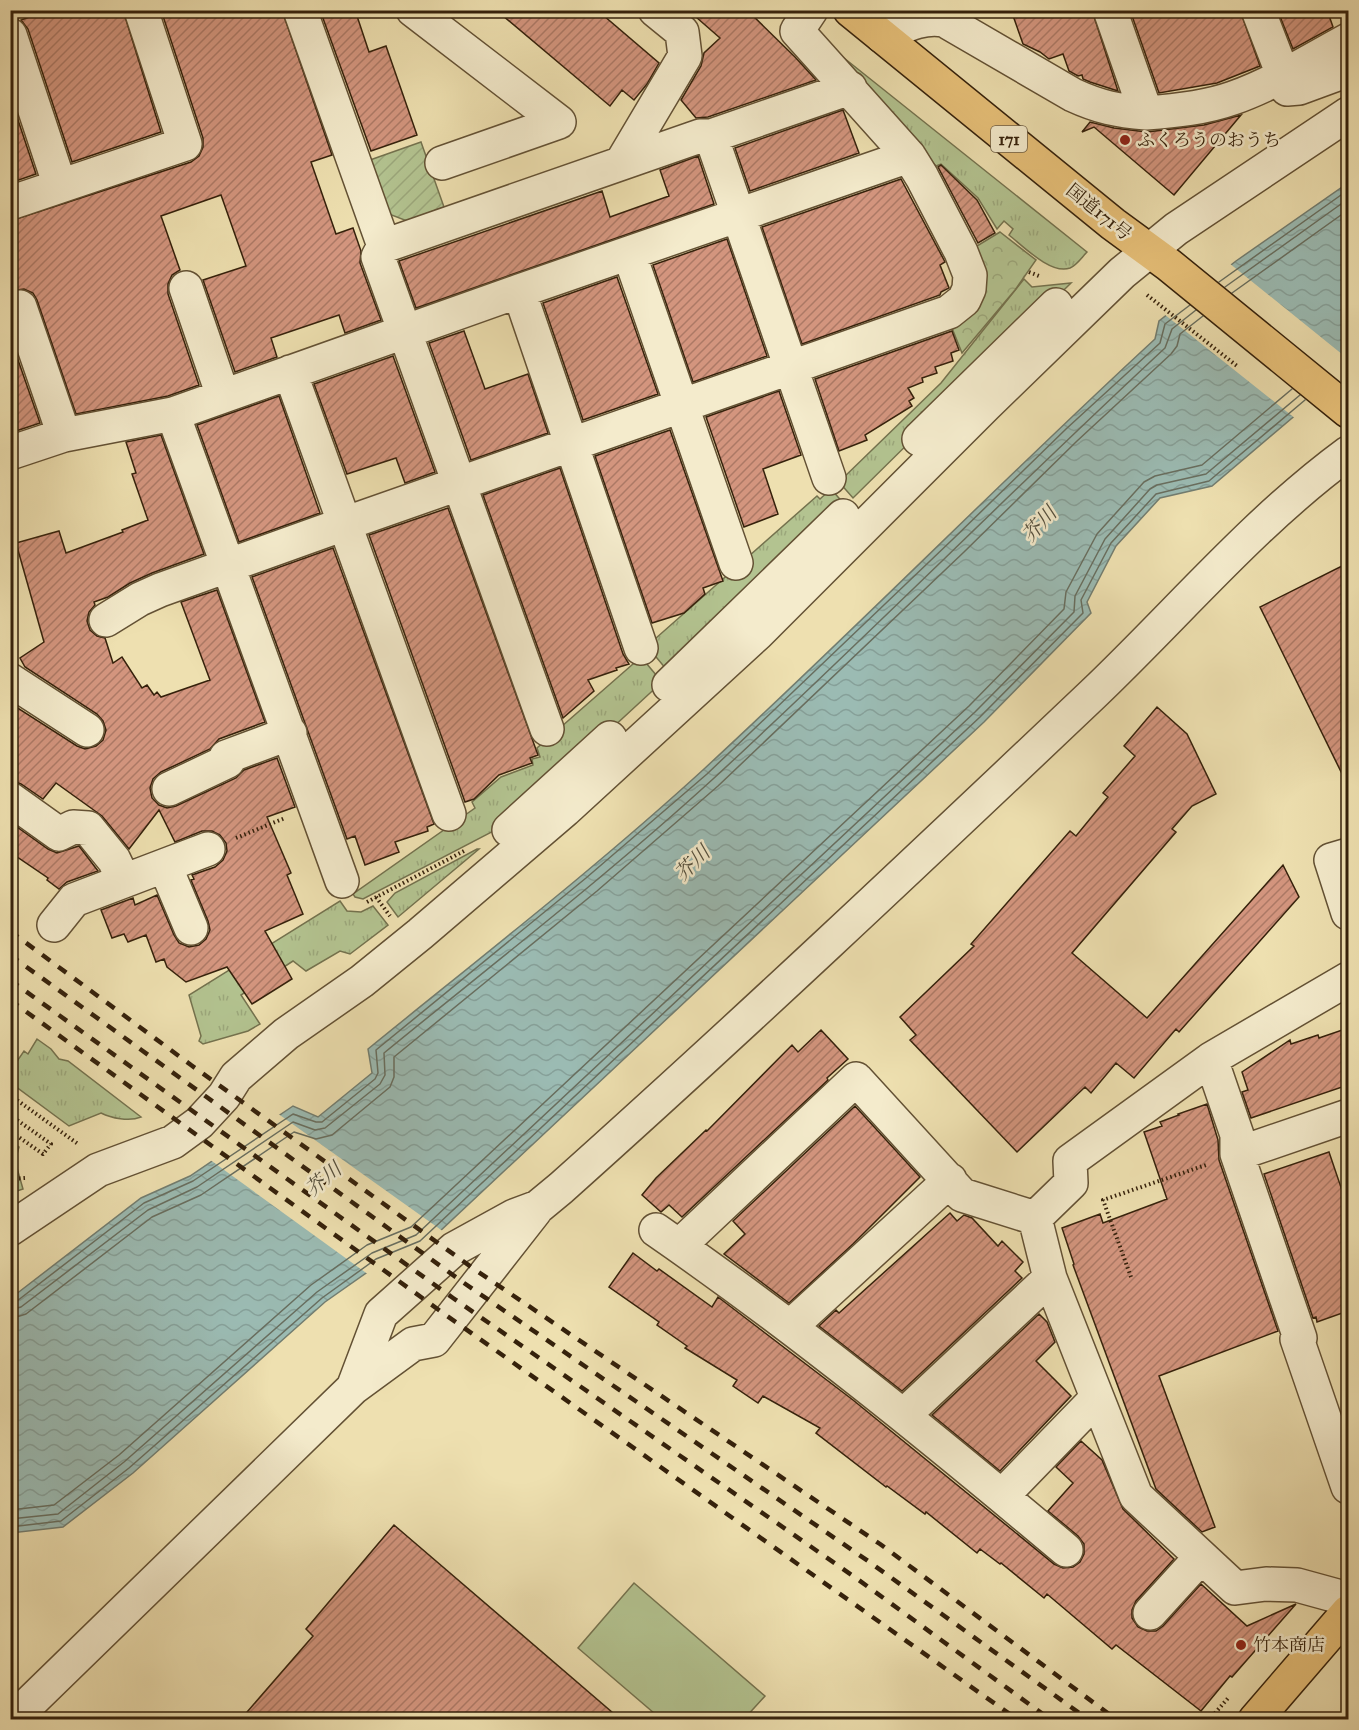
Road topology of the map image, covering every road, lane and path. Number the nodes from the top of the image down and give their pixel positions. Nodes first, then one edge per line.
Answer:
1 (141, 10) edge
2 (300, 10) edge
3 (413, 10) edge
4 (655, 10) edge
5 (811, 10) edge
6 (850, 10) edge
7 (1110, 10) edge
8 (1258, 10) edge
9 (10, 35) edge
10 (882, 36) junction
11 (1348, 40) edge
12 (1348, 70) edge
13 (1283, 75) junction
14 (850, 88) junction
15 (663, 94) junction
16 (1232, 98) junction
17 (1146, 113) junction
18 (1348, 114) edge
19 (705, 136) junction
20 (909, 156) junction
21 (622, 162) junction
22 (442, 163) dead end
23 (60, 186) junction
24 (10, 203) edge
25 (738, 215) junction
26 (384, 246) junction
27 (629, 253) junction
28 (1105, 258) dead end
29 (1159, 258) junction
30 (186, 288) dead end
31 (519, 291) junction
32 (20, 307) dead end
33 (404, 332) junction
34 (791, 368) junction
35 (290, 372) junction
36 (223, 396) junction
37 (681, 406) junction
38 (1348, 411) edge
39 (173, 414) junction
40 (64, 435) junction
41 (572, 445) junction
42 (10, 453) edge
43 (1348, 453) edge
44 (829, 478) dead end
45 (458, 485) junction
46 (344, 524) junction
47 (736, 563) dead end
48 (229, 566) junction
49 (106, 620) dead end
50 (641, 648) dead end
51 (10, 680) edge
52 (547, 729) dead end
53 (87, 730) dead end
54 (290, 733) junction
55 (169, 789) dead end
56 (10, 799) edge
57 (315, 806) junction
58 (449, 814) dead end
59 (508, 830) junction
60 (208, 849) joint
61 (1348, 855) edge
62 (165, 866) junction
63 (124, 881) junction
64 (342, 881) joint
65 (376, 897) junction
66 (384, 907) dead end
67 (1348, 913) edge
68 (54, 925) dead end
69 (191, 928) dead end
70 (1348, 979) edge
71 (362, 981) junction
72 (1211, 1059) junction
73 (10, 1095) edge
74 (10, 1114) edge
75 (1348, 1116) edge
76 (10, 1131) edge
77 (78, 1144) dead end
78 (1237, 1154) junction
79 (950, 1180) junction
80 (538, 1207) junction
81 (1035, 1218) junction
82 (10, 1228) edge
83 (1131, 1277) dead end
84 (1050, 1278) junction
85 (790, 1326) junction
86 (353, 1388) junction
87 (1097, 1398) junction
88 (904, 1415) junction
89 (1348, 1487) edge
90 (1002, 1496) junction
91 (1066, 1550) dead end
92 (1201, 1557) junction
93 (1348, 1599) edge
94 (1348, 1612) edge
95 (1150, 1613) dead end
96 (12, 1719) edge
97 (1255, 1719) edge

1 - 23 street
2 - 26 street
3 - 22 street
4 - 15 street
5 - 14 street
6 - 10 highway, 国道171号 / 171
7 - 17 street
8 - 13 street
9 - 23 street
10 - 17 street
10 - 29 highway, 国道171号 / 171
11 - 13 street
12 - 16 street
13 - 16 street
14 - 19 street
14 - 20 street
15 - 19 street
15 - 21 street
16 - 17 street
18 - 29 street
19 - 21 street
19 - 25 street
20 - 25 street
20 - 34 street
21 - 26 street
23 - 24 street
25 - 27 street
25 - 34 street
26 - 33 street
27 - 31 street
27 - 37 street
28 - 59 street
29 - 38 highway, 国道171号 / 171
29 - 71 street
30 - 36 street
31 - 33 street
31 - 41 street
32 - 40 street
33 - 35 street
33 - 45 street
34 - 37 street
34 - 44 street
35 - 36 street
35 - 46 street
36 - 39 street
37 - 41 street
37 - 47 street
39 - 40 street
39 - 48 street
40 - 42 street
41 - 45 street
41 - 50 street
43 - 80 street
45 - 46 street
45 - 52 street
46 - 48 street
46 - 58 street
48 - 49 street
48 - 54 street
51 - 53 street
54 - 55 street
54 - 57 street
56 - 63 street
57 - 60 path
57 - 64 street
59 - 65 path
59 - 71 street
60 - 62 street
61 - 67 street
62 - 63 street
62 - 69 street
63 - 68 street
64 - 65 path
65 - 66 path
70 - 72 street
71 - 82 street
72 - 78 street
72 - 81 street
73 - 77 path
74 - 76 path
75 - 78 street
78 - 83 path
78 - 89 street
79 - 81 street
79 - 85 street
79 - 85 street
80 - 86 street
80 - 86 street
81 - 84 street
84 - 87 street
84 - 88 street
85 - 88 street
86 - 96 street
87 - 90 street
87 - 92 street
88 - 90 street
90 - 91 street
92 - 93 street
92 - 95 street
94 - 97 highway

